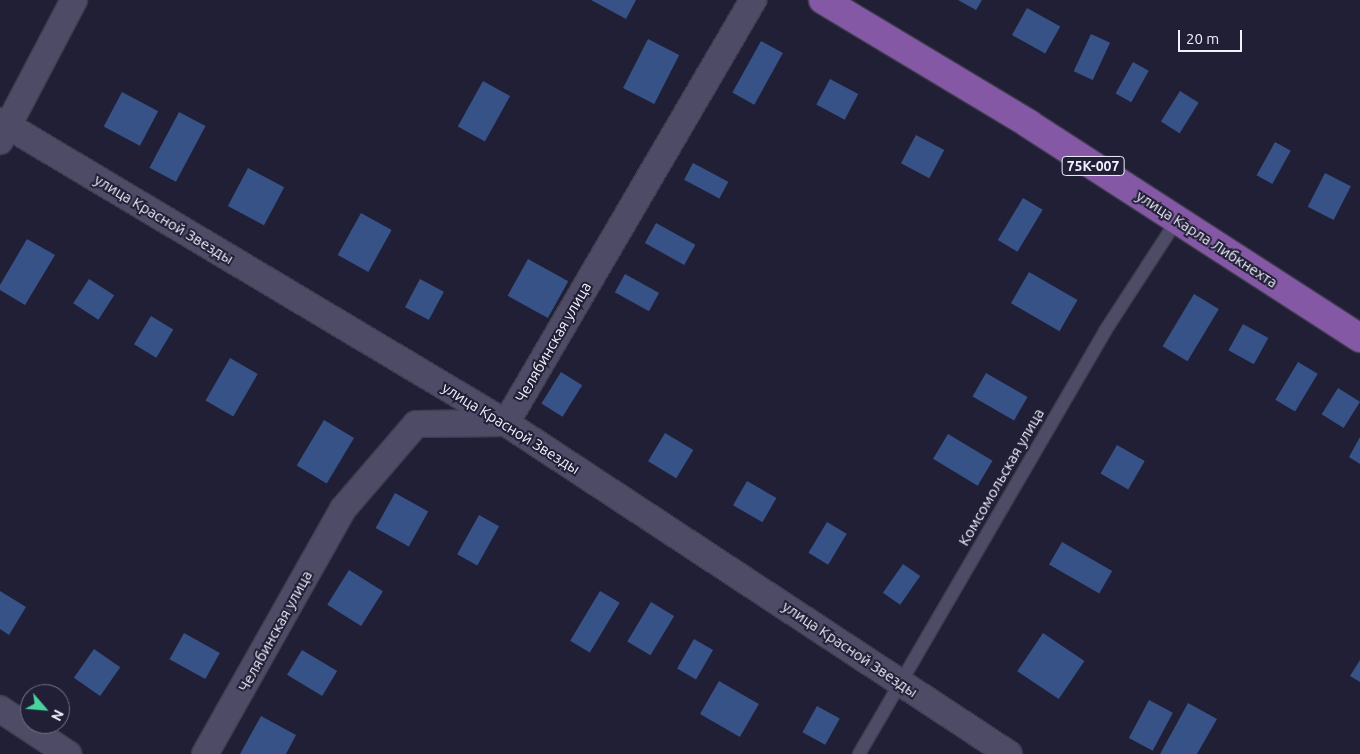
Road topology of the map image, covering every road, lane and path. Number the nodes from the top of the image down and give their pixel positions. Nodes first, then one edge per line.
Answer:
1 (74, 0) edge
2 (753, 0) edge
3 (823, 0) edge
4 (3, 129) edge
5 (1177, 220) junction
6 (1360, 338) edge
7 (506, 423) junction
8 (901, 682) junction
9 (0, 709) edge
10 (68, 754) edge
11 (205, 754) edge
12 (859, 754) edge
13 (1009, 754) edge

1 - 4 street
2 - 7 street, Челябинская улица
3 - 5 main road, улица Карла Либкнехта / 75К-007
4 - 7 street, улица Красной Звезды
5 - 6 main road, улица Карла Либкнехта / 75К-007
5 - 8 lane, Комсомольская улица
7 - 8 street, улица Красной Звезды
7 - 11 street, Челябинская улица
8 - 12 lane, Комсомольская улица
8 - 13 street, улица Красной Звезды
9 - 10 street

